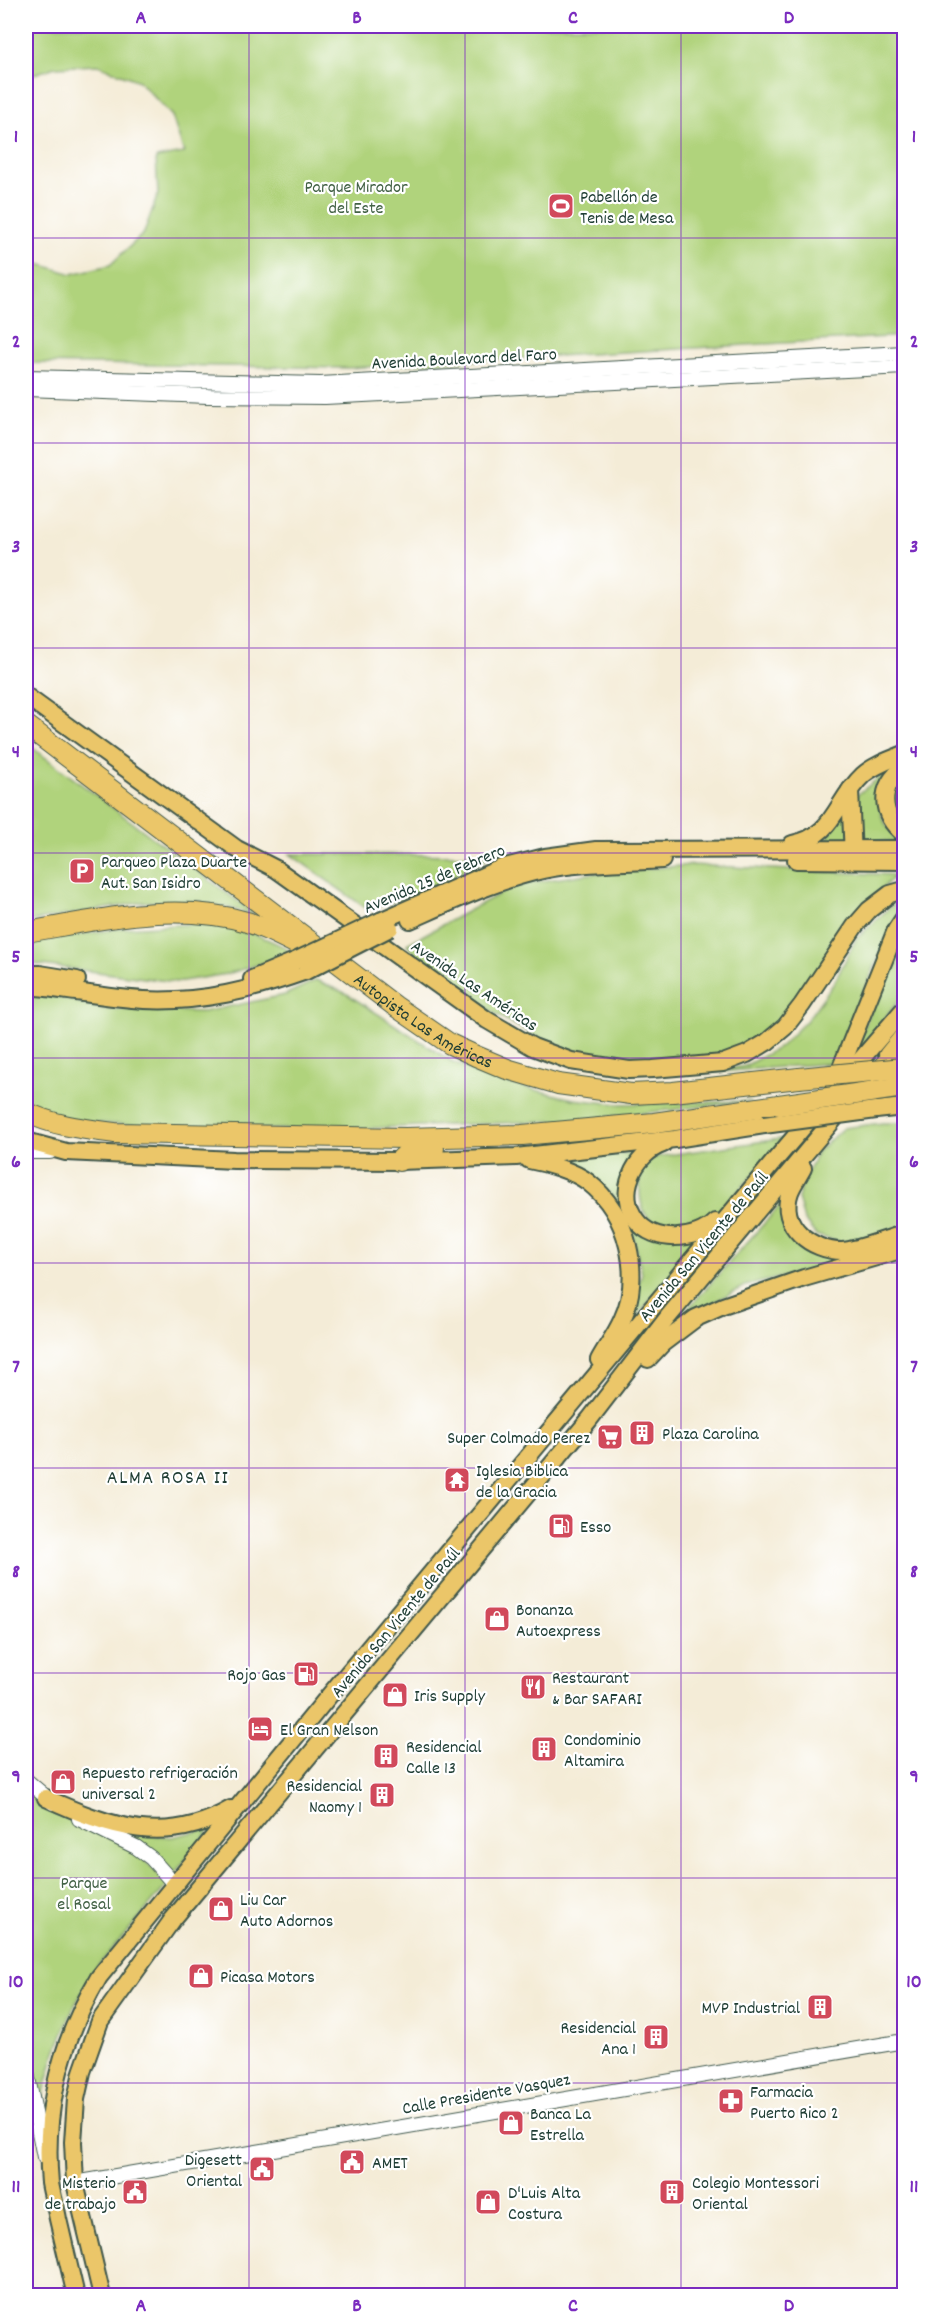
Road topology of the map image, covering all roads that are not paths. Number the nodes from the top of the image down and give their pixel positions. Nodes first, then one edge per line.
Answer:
1 (904, 353) edge
2 (904, 367) edge
3 (26, 377) edge
4 (26, 389) edge
5 (26, 696) edge
6 (26, 725) edge
7 (904, 754) edge
8 (904, 768) edge
9 (850, 789) junction
10 (904, 834) edge
11 (764, 849) junction
12 (904, 849) edge
13 (853, 855) junction
14 (904, 861) edge
15 (904, 890) edge
16 (904, 918) edge
17 (385, 925) junction
18 (26, 932) edge
19 (342, 965) junction
20 (301, 966) junction
21 (26, 974) edge
22 (26, 986) edge
23 (904, 1009) edge
24 (904, 1034) edge
25 (904, 1047) edge
26 (904, 1068) edge
27 (904, 1087) edge
28 (859, 1089) junction
29 (828, 1099) junction
30 (904, 1107) edge
31 (876, 1110) junction
32 (26, 1112) edge
33 (904, 1112) edge
34 (573, 1130) junction
35 (820, 1136) junction
36 (675, 1139) junction
37 (26, 1141) edge
38 (26, 1150) edge
39 (66, 1152) junction
40 (516, 1157) junction
41 (776, 1159) junction
42 (399, 1161) junction
43 (904, 1234) edge
44 (904, 1249) edge
45 (571, 1406) junction
46 (589, 1420) junction
47 (26, 1780) edge
48 (46, 1798) junction
49 (242, 1803) junction
50 (175, 1885) junction
51 (904, 2041) edge
52 (26, 2068) edge
53 (75, 2183) junction
54 (51, 2186) junction
55 (76, 2295) edge
56 (102, 2295) edge

1 - 3 street, Avenida Boulevard del Faro
2 - 4 street, Avenida Boulevard del Faro
5 - 15 main road, Avenida Las Américas
6 - 19 highway, Autopista Las Américas
7 - 9 main road
8 - 10 main road
9 - 11 main road
9 - 13 main road
11 - 13 main road, Avenida 25 de Febrero
11 - 17 main road, Avenida 25 de Febrero
12 - 13 main road, Avenida 25 de Febrero
13 - 14 main road, Avenida 25 de Febrero
13 - 17 main road, Avenida 25 de Febrero
16 - 29 main road
17 - 20 main road, Avenida 25 de Febrero, bridge
18 - 19 highway
19 - 26 highway, Autopista Las Américas, bridge
20 - 21 main road, Avenida 25 de Febrero
20 - 22 main road, Avenida 25 de Febrero
23 - 29 main road, Avenida San Vicente de Paúl
24 - 28 main road, Avenida San Vicente de Paúl
25 - 28 highway
27 - 34 highway, bridge
28 - 35 main road, Avenida San Vicente de Paúl
29 - 41 main road, Avenida San Vicente de Paúl
30 - 31 main road
31 - 33 main road
31 - 36 main road, bridge
32 - 34 highway
34 - 42 highway
35 - 43 main road
35 - 46 main road, Avenida San Vicente de Paúl
36 - 40 main road
36 - 41 main road
37 - 39 main road
38 - 39 main road
39 - 42 main road
40 - 42 main road
40 - 45 main road
41 - 45 main road, Avenida San Vicente de Paúl
44 - 46 main road
45 - 49 main road, Avenida San Vicente de Paúl
46 - 53 main road, Avenida San Vicente de Paúl
47 - 48 street
48 - 49 main road
48 - 50 street
49 - 50 main road, Avenida San Vicente de Paúl
50 - 54 main road, Avenida San Vicente de Paúl
51 - 53 street, Calle Presidente Vasquez
52 - 54 street, Avenida San Vicente de Paúl
53 - 56 main road, Avenida San Vicente de Paúl
54 - 55 main road, Avenida San Vicente de Paúl

